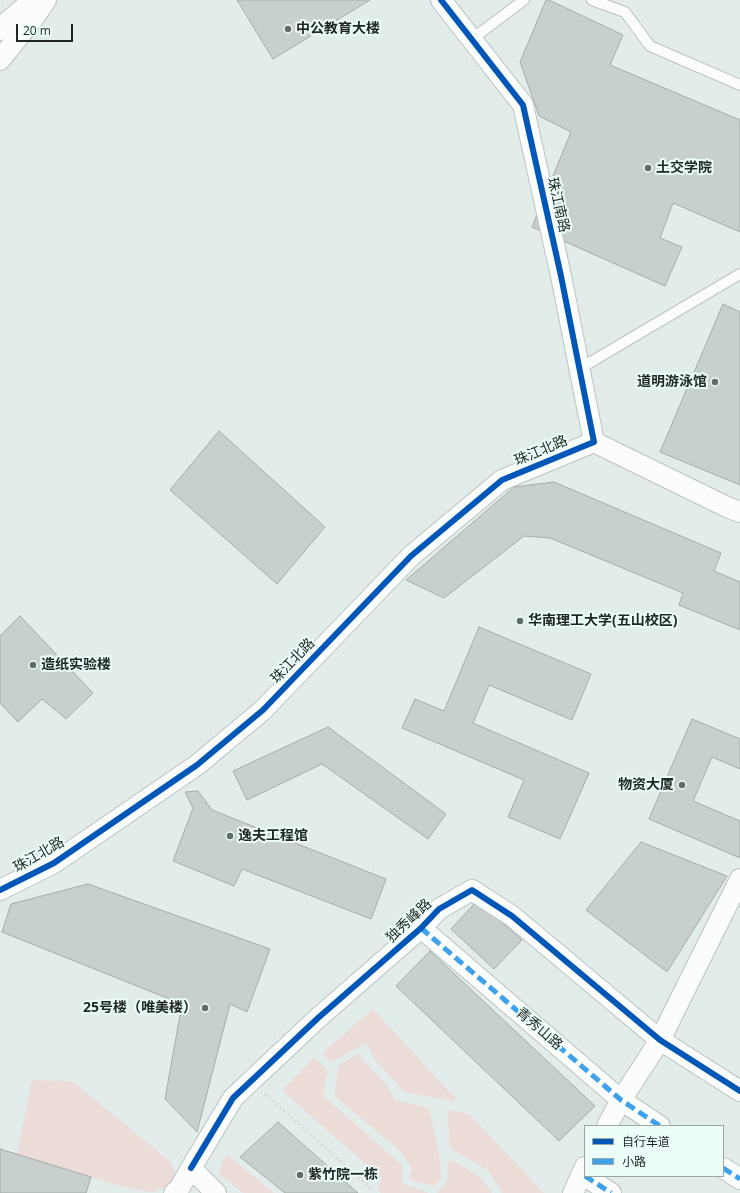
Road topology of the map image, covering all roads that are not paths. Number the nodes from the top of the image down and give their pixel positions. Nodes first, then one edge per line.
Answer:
1 (35, 0) edge
2 (46, 0) edge
3 (441, 0) edge
4 (524, 0) edge
5 (592, 0) edge
6 (0, 29) edge
7 (472, 39) junction
8 (0, 60) edge
9 (740, 85) edge
10 (740, 274) edge
11 (579, 369) junction
12 (594, 442) junction
13 (740, 512) edge
14 (740, 879) edge
15 (0, 890) edge
16 (421, 928) junction
17 (660, 1040) junction
18 (740, 1091) edge
19 (621, 1100) junction
20 (608, 1125) edge
21 (658, 1125) edge
22 (191, 1168) junction
23 (724, 1169) edge
24 (584, 1173) edge
25 (589, 1177) edge
26 (740, 1179) edge
27 (174, 1193) edge
28 (216, 1193) edge
29 (573, 1193) edge
30 (611, 1193) edge

1 - 6 main road
2 - 8 street
3 - 7 street, 珠江南路
4 - 7 lane
5 - 9 lane
7 - 11 street, 珠江南路
10 - 11 lane
11 - 12 street, 珠江南路
12 - 13 street
12 - 15 street, 珠江北路
14 - 17 street
16 - 17 street, 独秀峰路
16 - 19 street, 青秀山路
16 - 22 street, 独秀峰路
17 - 18 street, 独秀峰路
17 - 19 street
19 - 20 street
19 - 21 street, 青秀山路
22 - 27 street, 独秀峰路
22 - 28 street
23 - 26 street
24 - 29 street
25 - 30 street

